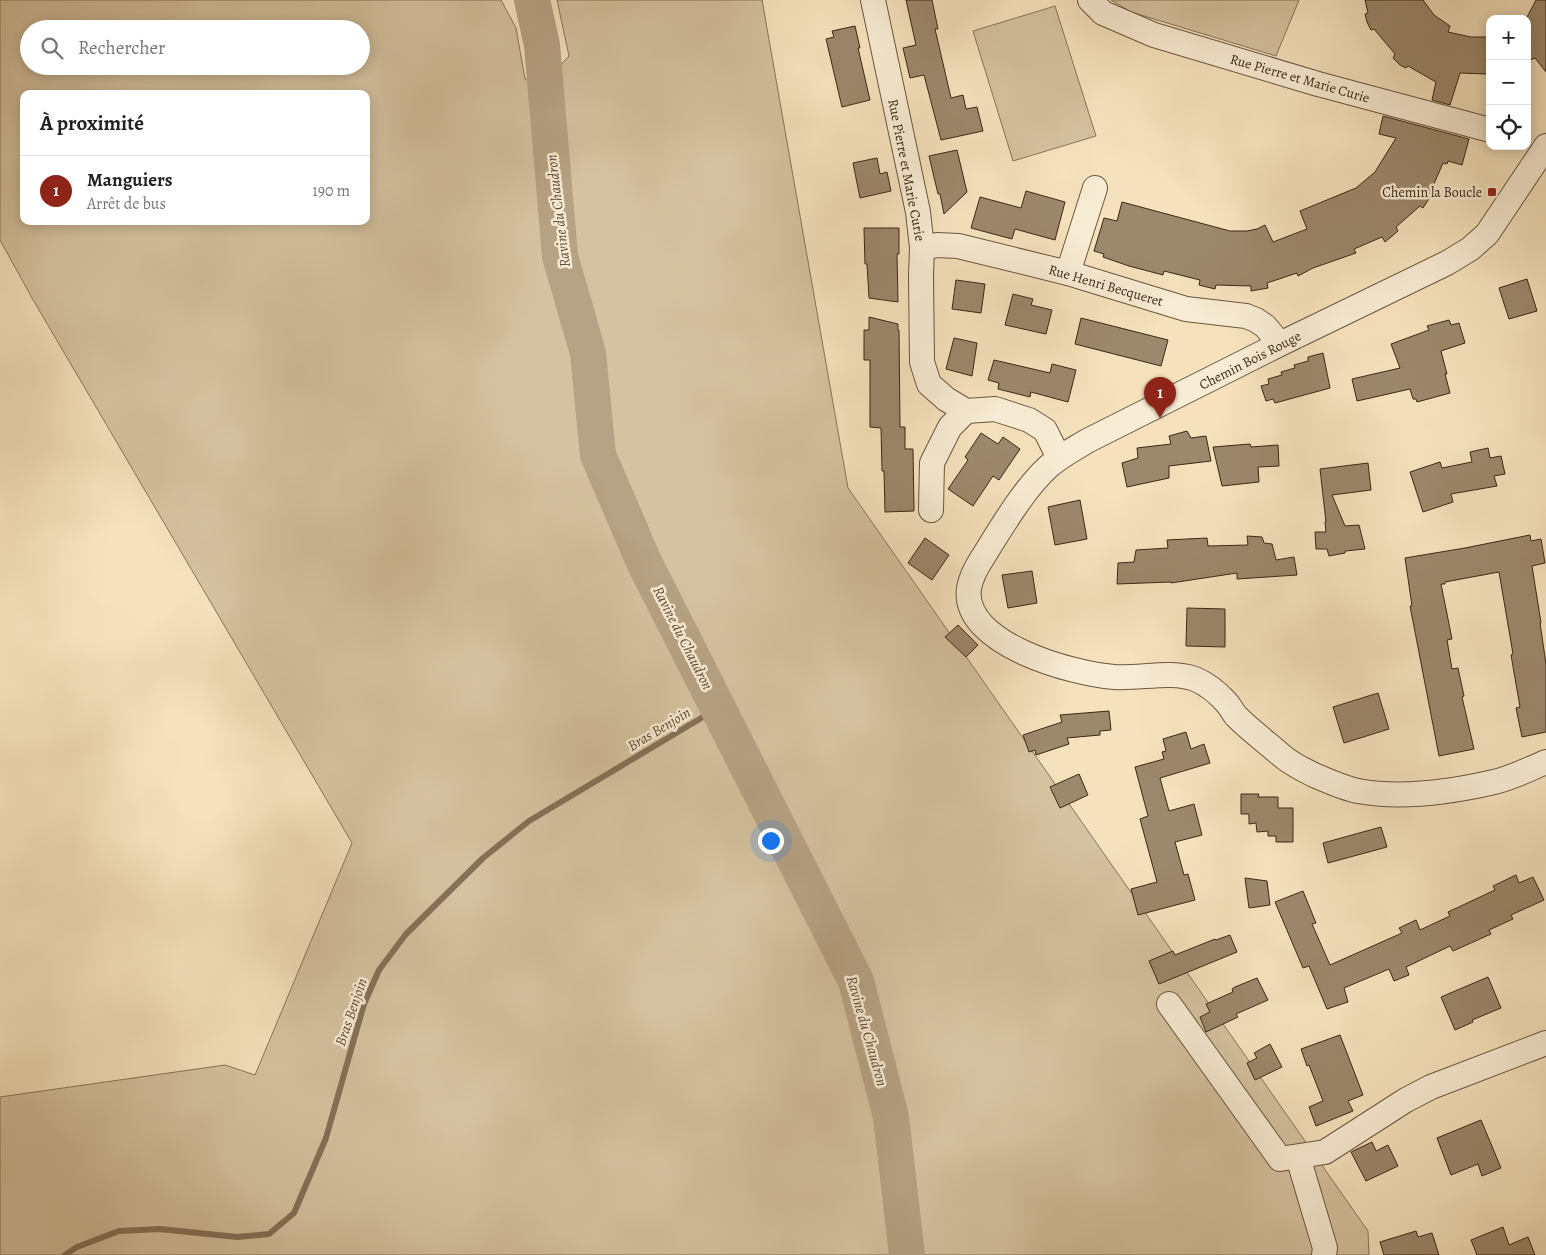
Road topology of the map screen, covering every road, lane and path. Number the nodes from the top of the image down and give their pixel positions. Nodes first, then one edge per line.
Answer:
1 (873, 0) edge
2 (1090, 0) edge
3 (1486, 129) edge
4 (1531, 141) edge
5 (1546, 145) edge
6 (1095, 188) dead end
7 (922, 248) junction
8 (1068, 273) junction
9 (1280, 344) junction
10 (966, 411) junction
11 (1059, 458) junction
12 (931, 510) dead end
13 (1546, 762) edge
14 (1168, 1004) dead end
15 (1546, 1043) edge
16 (1298, 1157) junction
17 (1324, 1255) edge

1 - 7 street, Rue Pierre et Marie Curie
2 - 3 street, Rue Pierre et Marie Curie
4 - 5 street
5 - 9 street, Chemin Bois Rouge
6 - 8 street
7 - 8 street, Rue Henri Becqueret
7 - 10 street, Rue Pierre et Marie Curie
8 - 9 street, Rue Henri Becqueret
9 - 11 street, Chemin Bois Rouge
10 - 11 street
10 - 12 street
11 - 13 street, Chemin Bois Rouge
14 - 16 street
15 - 16 street
16 - 17 street

